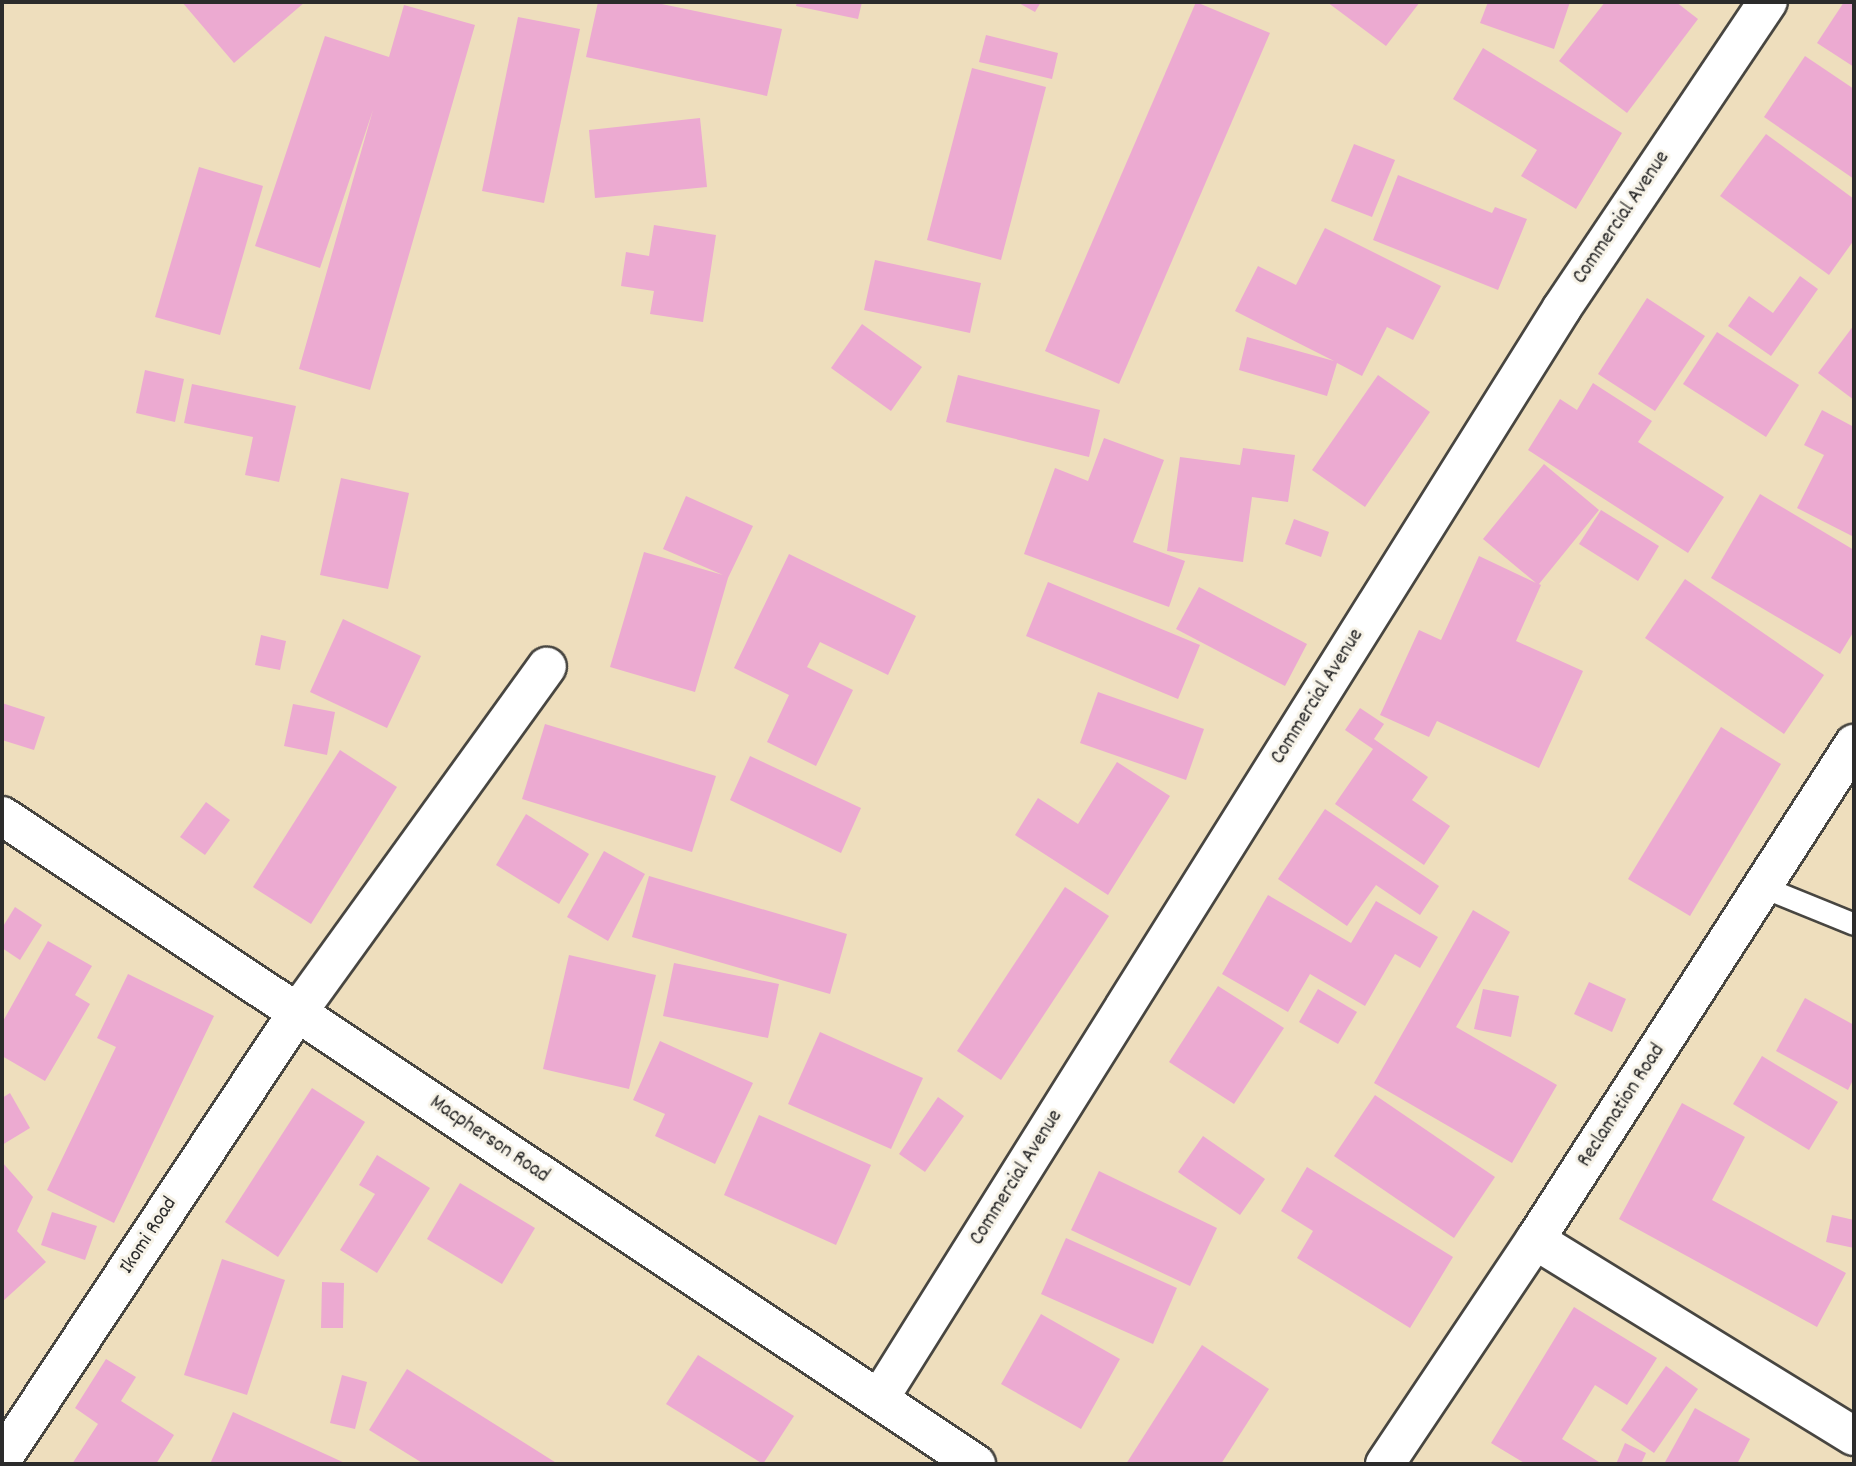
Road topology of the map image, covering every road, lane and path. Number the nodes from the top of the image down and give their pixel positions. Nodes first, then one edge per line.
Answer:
1 (1768, 2) edge
2 (547, 667) dead end
3 (1854, 744) edge
4 (2, 816) edge
5 (1763, 887) junction
6 (1854, 924) edge
7 (297, 1013) junction
8 (1535, 1240) junction
9 (879, 1399) junction
10 (1854, 1436) edge
11 (2, 1459) edge
12 (976, 1464) edge
13 (1385, 1464) edge

1 - 9 street, Commercial Avenue
2 - 7 street, Ikomi Road
3 - 5 street, Reclamation Road
4 - 7 street, Macpherson Road
5 - 6 lane
5 - 8 street, Reclamation Road
7 - 9 street, Macpherson Road
7 - 11 street, Ikomi Road
8 - 10 street
8 - 13 street, Reclamation Road
9 - 12 street, Macpherson Road

